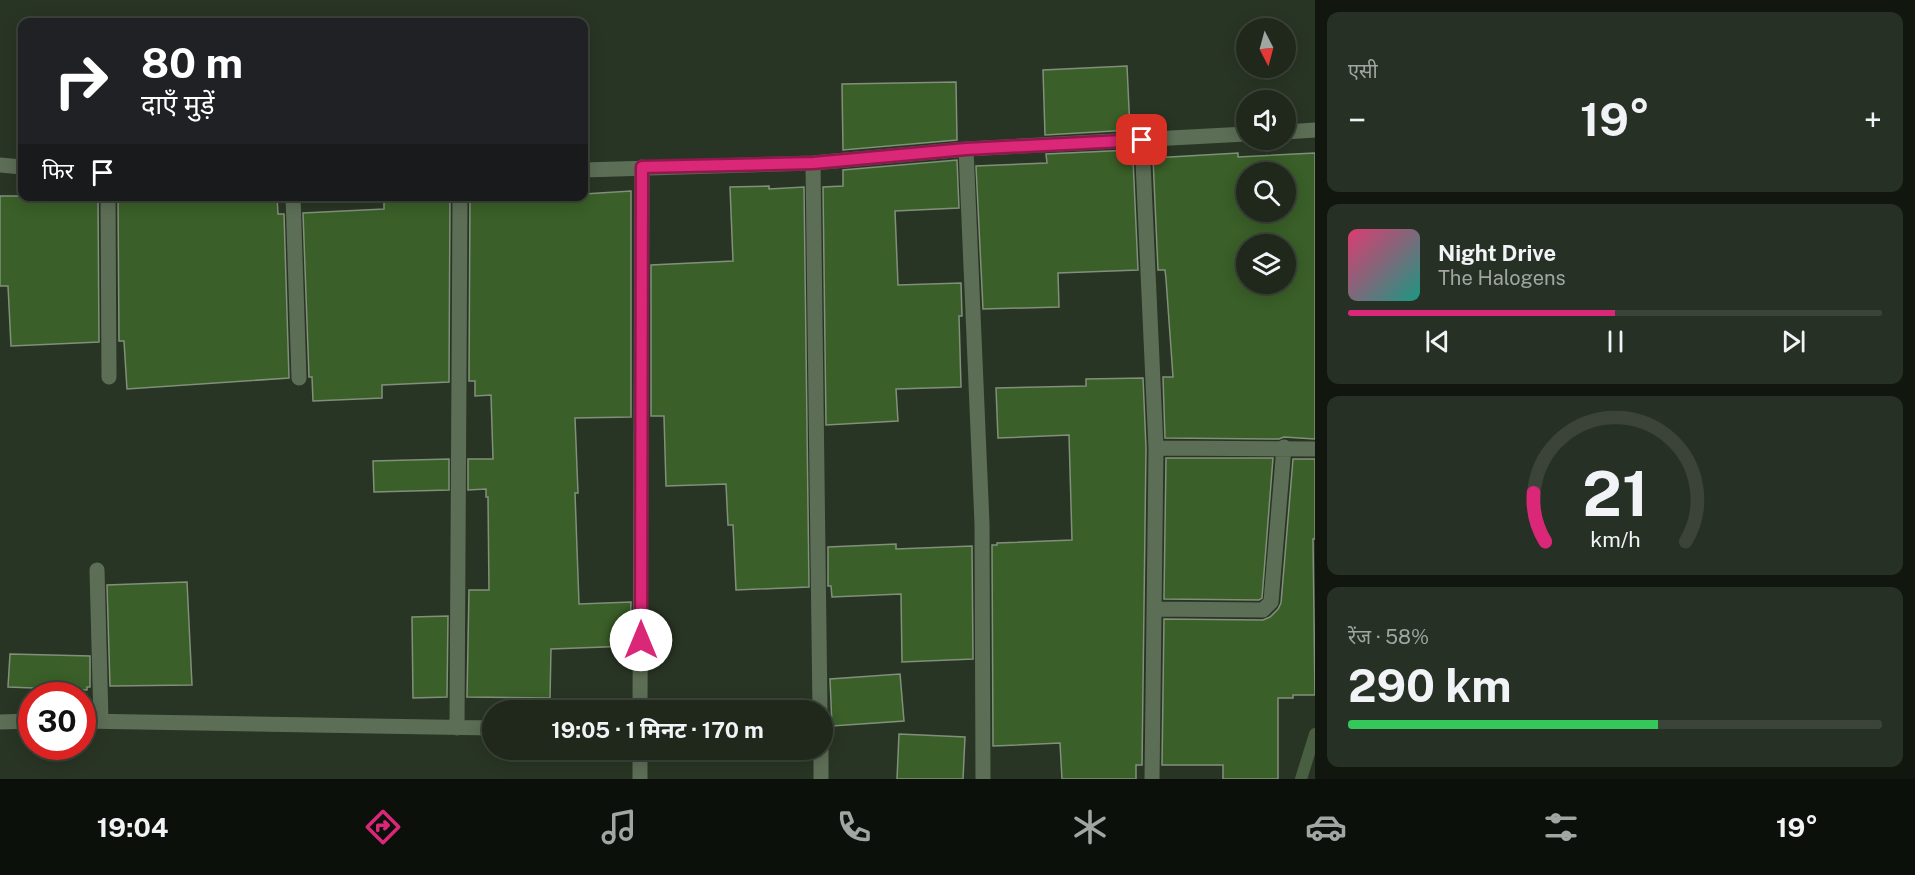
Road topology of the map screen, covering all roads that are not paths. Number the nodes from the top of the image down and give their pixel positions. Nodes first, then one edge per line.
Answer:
1 (1315, 130) edge
2 (1296, 131) edge
3 (1236, 135) edge
4 (1142, 140) junction
5 (966, 149) junction
6 (813, 163) junction
7 (0, 165) edge
8 (18, 167) edge
9 (642, 167) junction
10 (588, 170) edge
11 (108, 201) edge
12 (293, 201) edge
13 (460, 201) edge
14 (109, 377) dead end
15 (299, 378) dead end
16 (1284, 447) junction
17 (1156, 448) junction
18 (1315, 449) edge
19 (97, 570) dead end
20 (1154, 609) junction
21 (640, 700) edge
22 (815, 700) edge
23 (96, 721) edge
24 (101, 721) junction
25 (0, 722) edge
26 (18, 722) edge
27 (457, 728) junction
28 (482, 728) edge
29 (640, 760) edge
30 (821, 760) edge
31 (640, 779) edge
32 (821, 779) edge
33 (983, 779) edge
34 (1152, 779) edge

1 - 2 street
3 - 4 street
4 - 5 street
4 - 17 street
5 - 6 street
5 - 33 street
6 - 9 street
6 - 22 street
7 - 8 street
9 - 10 street
9 - 21 street
11 - 14 street
12 - 15 street
13 - 27 street
16 - 17 street
16 - 18 street
16 - 20 street
17 - 20 street
19 - 24 street
20 - 34 street
23 - 24 street
24 - 27 street
25 - 26 street
27 - 28 street
29 - 31 street
30 - 32 street

